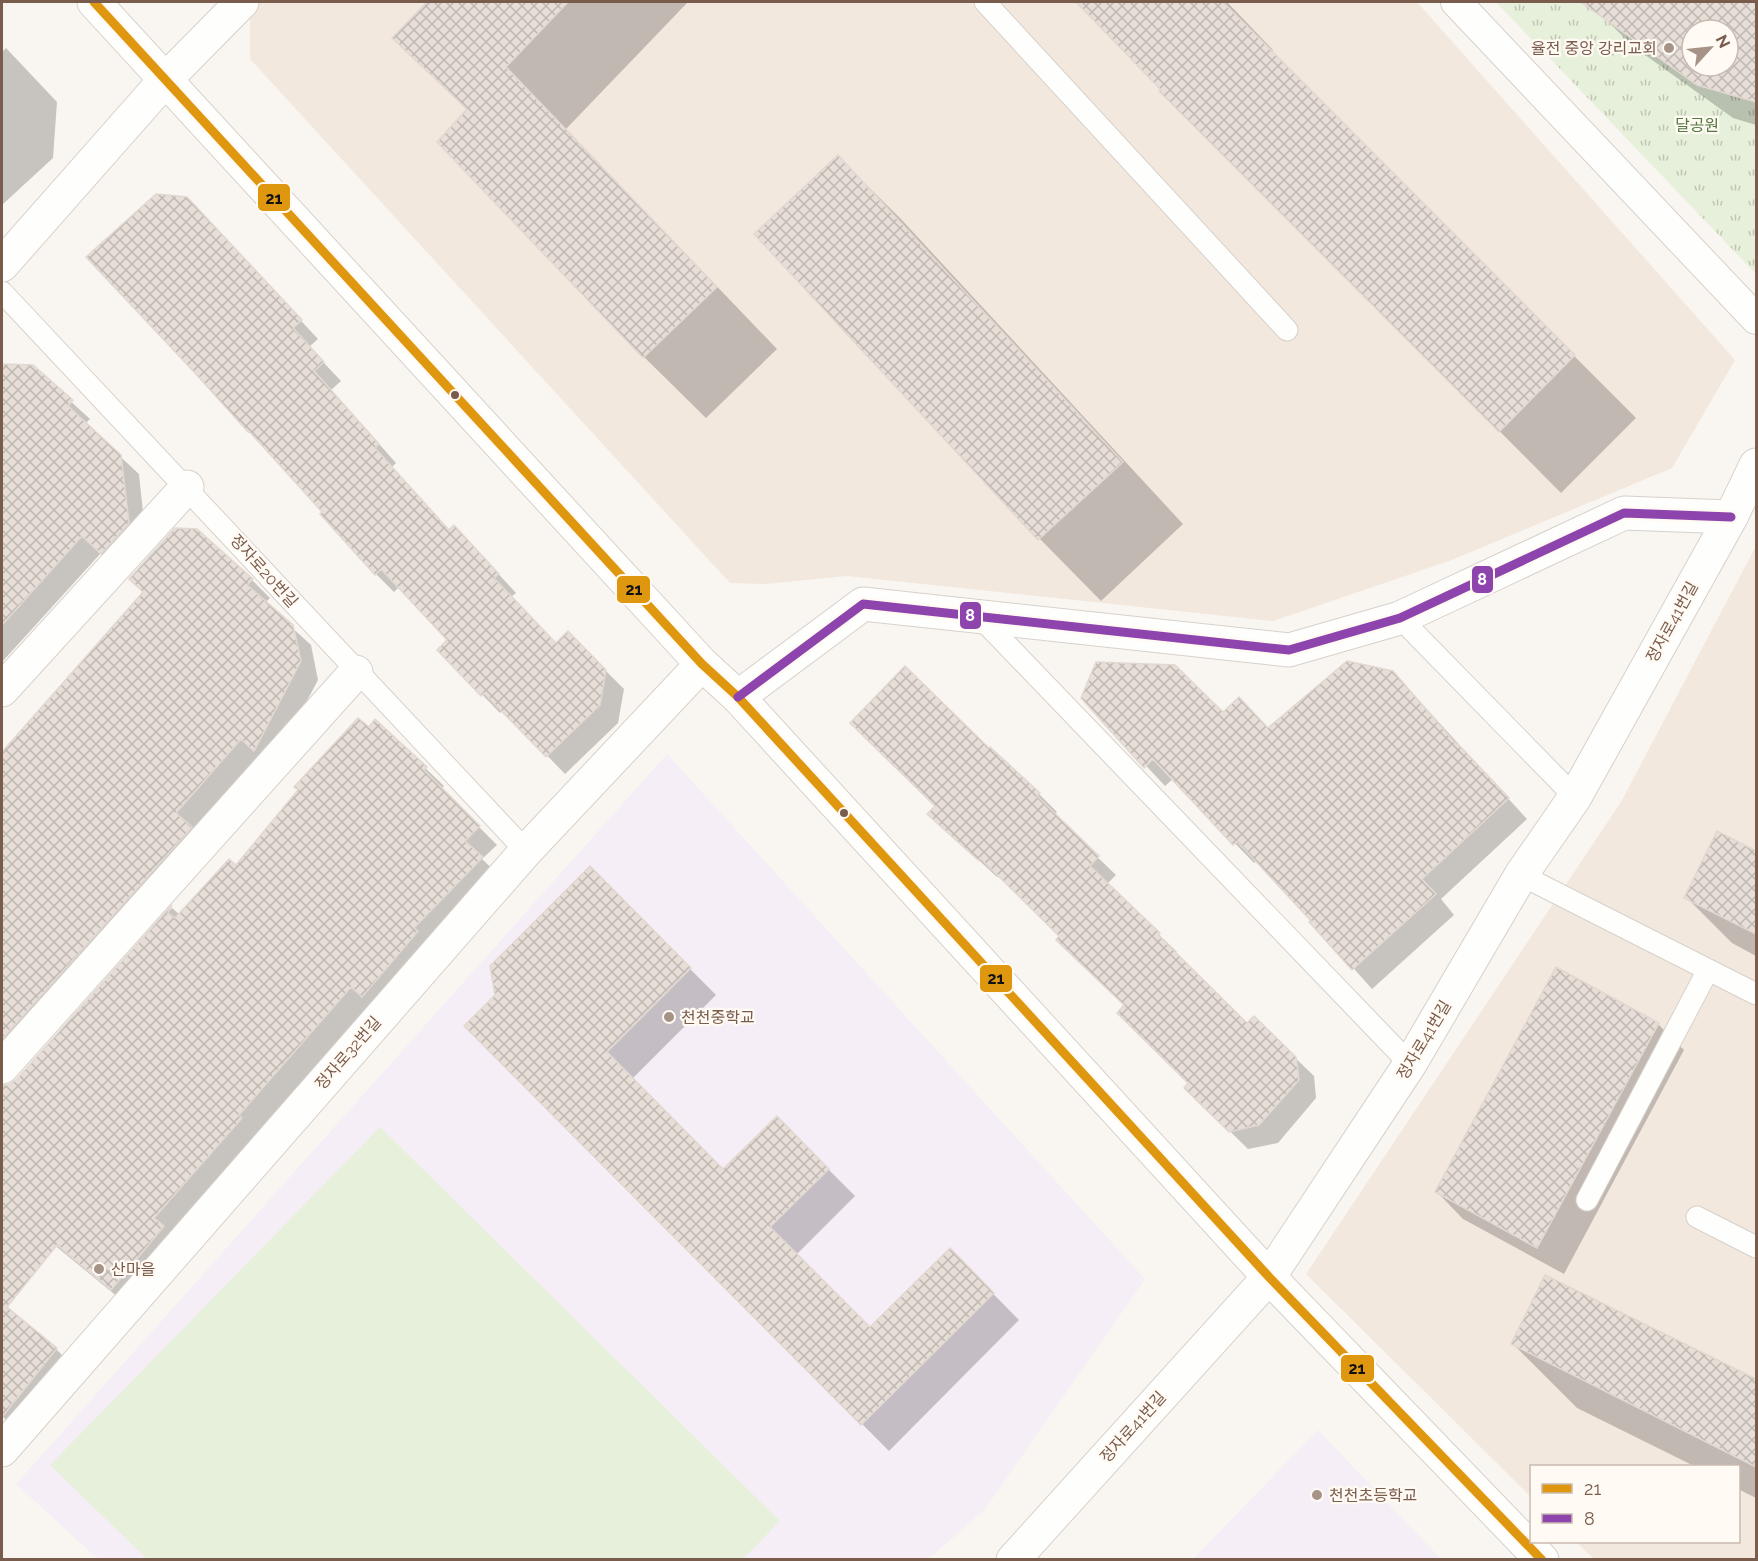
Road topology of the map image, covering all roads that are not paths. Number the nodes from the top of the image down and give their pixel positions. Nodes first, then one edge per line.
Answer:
1 (94, 2) edge
2 (242, 2) edge
3 (985, 2) edge
4 (1456, 2) edge
5 (166, 79) junction
6 (2, 265) edge
7 (2, 292) edge
8 (1756, 319) edge
9 (1287, 330) dead end
10 (1756, 465) edge
11 (187, 487) junction
12 (1731, 517) junction
13 (979, 615) junction
14 (1400, 618) junction
15 (702, 664) junction
16 (356, 672) junction
17 (2, 690) edge
18 (738, 697) junction
19 (1575, 797) junction
20 (526, 850) junction
21 (1521, 875) junction
22 (1708, 970) junction
23 (1756, 994) edge
24 (1410, 1064) junction
25 (2, 1067) edge
26 (1587, 1200) dead end
27 (1697, 1217) dead end
28 (1756, 1247) edge
29 (1269, 1277) junction
30 (2, 1449) edge
31 (1013, 1560) edge
32 (1542, 1560) edge

1 - 5 street
2 - 5 street
3 - 9 lane
4 - 8 street
5 - 6 street
5 - 15 street
7 - 11 lane, 정자로20번길
10 - 12 street, 정자로41번길
11 - 16 lane, 정자로20번길
11 - 17 street
12 - 14 street
12 - 19 street, 정자로41번길
13 - 14 street
13 - 18 street
13 - 24 lane
14 - 19 lane
15 - 18 street
15 - 20 street, 정자로32번길
16 - 20 lane, 정자로20번길
16 - 25 street
18 - 29 street
19 - 21 street, 정자로41번길
20 - 30 street, 정자로32번길
21 - 22 lane
21 - 24 street, 정자로41번길
22 - 23 lane
22 - 26 lane
24 - 29 street, 정자로41번길
27 - 28 lane
29 - 31 street, 정자로41번길
29 - 32 street

